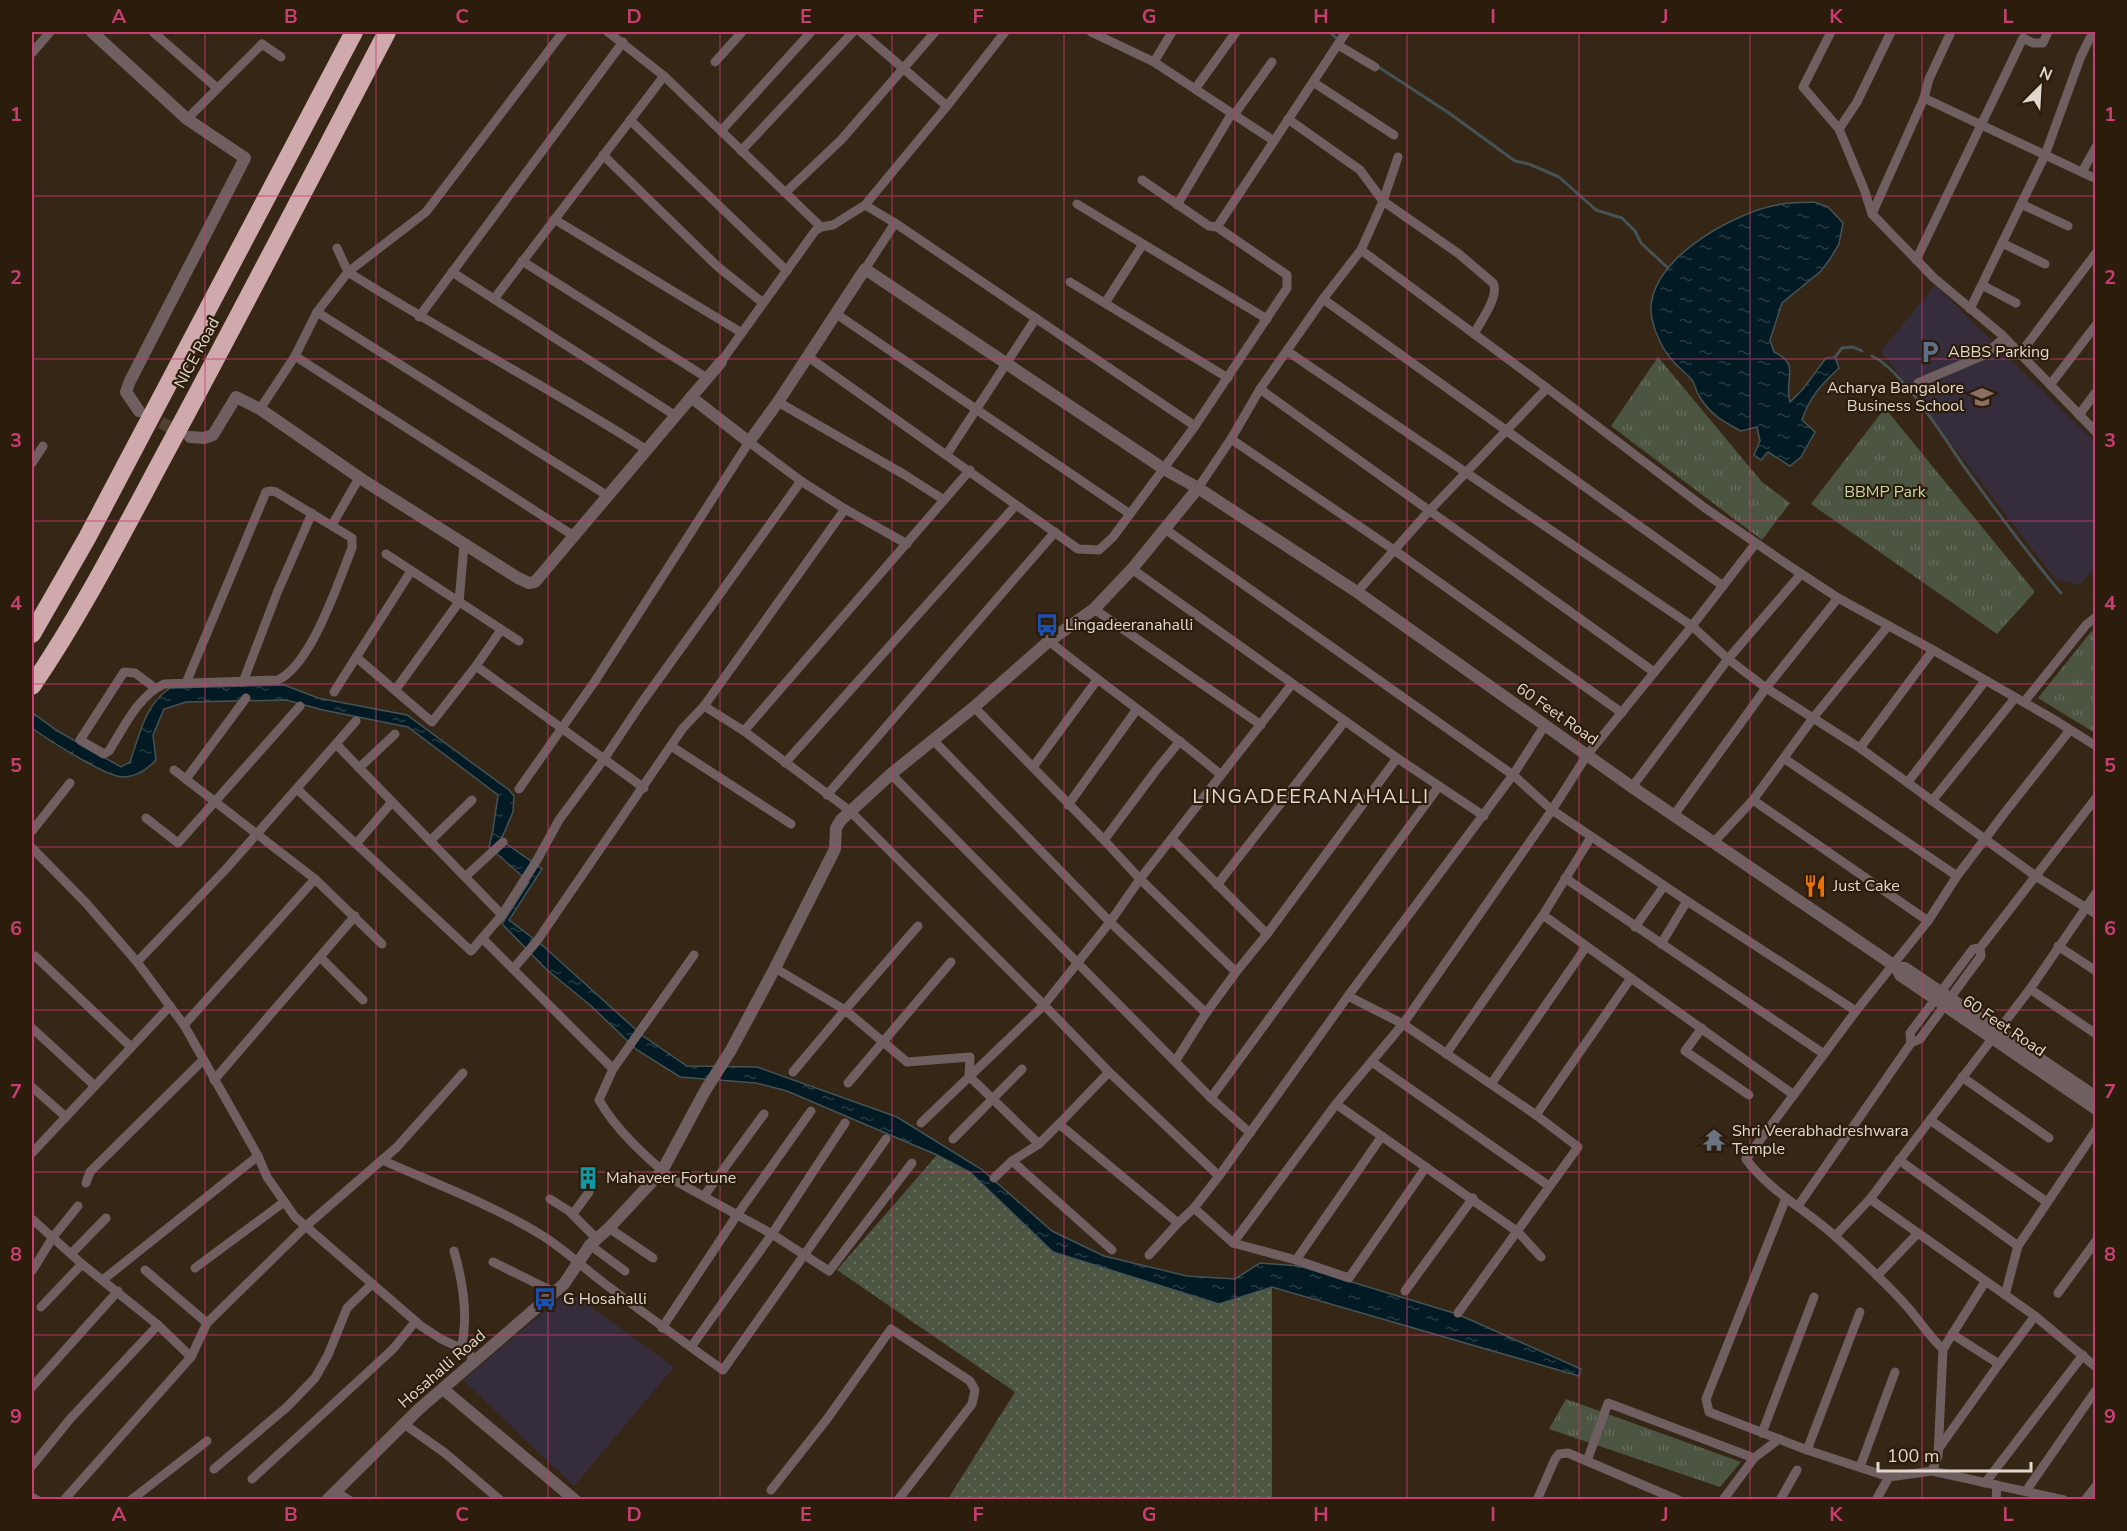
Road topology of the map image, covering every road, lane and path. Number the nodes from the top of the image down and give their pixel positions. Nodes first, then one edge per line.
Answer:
1 (50, 32) edge
2 (92, 32) edge
3 (153, 32) edge
4 (354, 32) edge
5 (387, 32) edge
6 (563, 32) edge
7 (608, 32) edge
8 (742, 32) edge
9 (853, 32) edge
10 (861, 32) edge
11 (935, 32) edge
12 (1005, 32) edge
13 (1091, 32) edge
14 (1118, 32) edge
15 (1172, 32) edge
16 (1236, 32) edge
17 (1831, 32) edge
18 (1891, 32) edge
19 (1951, 32) edge
20 (2048, 32) edge
21 (2093, 32) edge
22 (807, 33) edge
23 (1341, 39) edge
24 (623, 42) junction
25 (1112, 42) junction
26 (32, 53) edge
27 (281, 57) dead end
28 (716, 62) dead end
29 (1154, 62) junction
30 (1272, 62) dead end
31 (1374, 67) dead end
32 (904, 68) junction
33 (664, 76) junction
34 (1313, 82) junction
35 (217, 88) junction
36 (1195, 89) junction
37 (1924, 98) junction
38 (947, 106) junction
39 (1233, 114) junction
40 (187, 119) junction
41 (1288, 119) junction
42 (630, 120) junction
43 (1982, 125) junction
44 (1839, 129) junction
45 (721, 131) junction
46 (1394, 135) dead end
47 (1274, 141) junction
48 (2096, 147) edge
49 (741, 151) junction
50 (603, 155) junction
51 (2045, 155) junction
52 (1398, 157) dead end
53 (2082, 172) junction
54 (2092, 177) dead end
55 (1142, 180) dead end
56 (785, 193) junction
57 (1383, 201) junction
58 (1077, 204) dead end
59 (2021, 204) junction
60 (865, 205) junction
61 (1177, 205) junction
62 (1872, 214) junction
63 (554, 219) junction
64 (895, 223) junction
65 (2067, 226) dead end
66 (821, 227) junction
67 (1217, 227) junction
68 (2002, 243) junction
69 (1143, 244) junction
70 (337, 248) dead end
71 (1361, 250) junction
72 (2096, 254) edge
73 (1916, 260) junction
74 (522, 261) junction
75 (2045, 264) dead end
76 (865, 269) junction
77 (787, 271) junction
78 (348, 272) junction
79 (452, 272) junction
80 (1070, 282) dead end
81 (1982, 285) junction
82 (494, 299) junction
83 (1323, 299) junction
84 (763, 303) junction
85 (1105, 303) junction
86 (2016, 303) dead end
87 (1970, 309) junction
88 (316, 312) junction
89 (836, 313) junction
90 (419, 317) junction
91 (1036, 318) junction
92 (1267, 319) junction
93 (2096, 325) edge
94 (742, 333) junction
95 (1474, 334) junction
96 (2004, 338) junction
97 (1287, 351) junction
98 (2020, 354) junction
99 (296, 356) junction
100 (807, 356) junction
101 (721, 362) joint
102 (1007, 363) junction
103 (707, 378) junction
104 (1228, 378) junction
105 (1918, 383) dead end
106 (2050, 385) junction
107 (1260, 388) junction
108 (1547, 388) junction
109 (2096, 392) edge
110 (691, 397) junction
111 (778, 402) junction
112 (260, 409) junction
113 (975, 410) junction
114 (139, 411) tunnel mouth
115 (2079, 415) junction
116 (676, 416) junction
117 (1195, 426) junction
118 (1507, 432) junction
119 (2096, 432) edge
120 (190, 437) tunnel mouth
121 (1231, 439) junction
122 (749, 442) junction
123 (43, 446) dead end
124 (647, 450) junction
125 (947, 454) junction
126 (32, 463) edge
127 (1164, 469) junction
128 (969, 470) junction
129 (1467, 473) junction
130 (359, 478) junction
131 (801, 481) junction
132 (1198, 488) junction
133 (608, 496) junction
134 (944, 500) junction
135 (1016, 505) junction
136 (845, 509) junction
137 (1429, 511) junction
138 (312, 513) junction
139 (1130, 514) junction
140 (332, 525) junction
141 (1165, 529) junction
142 (1055, 532) junction
143 (574, 536) junction
144 (1756, 543) junction
145 (907, 544) junction
146 (464, 545) junction
147 (1394, 550) junction
148 (386, 554) dead end
149 (1132, 569) junction
150 (411, 571) junction
151 (1801, 574) junction
152 (1723, 586) junction
153 (1357, 592) junction
154 (1838, 598) junction
155 (459, 602) junction
156 (1094, 609) junction
157 (2096, 617) edge
158 (1692, 626) junction
159 (1888, 626) junction
160 (501, 630) junction
161 (32, 634) edge
162 (1049, 640) junction
163 (519, 642) dead end
164 (1933, 650) junction
165 (356, 657) junction
166 (1728, 659) junction
167 (476, 666) junction
168 (1654, 672) junction
169 (1097, 680) junction
170 (1985, 681) junction
171 (243, 682) junction
172 (186, 683) junction
173 (1292, 684) junction
174 (32, 686) edge
175 (155, 688) junction
176 (1766, 688) junction
177 (396, 689) junction
178 (334, 692) dead end
179 (246, 698) dead end
180 (2020, 700) junction
181 (300, 706) dead end
182 (704, 706) junction
183 (974, 707) junction
184 (1137, 709) junction
185 (1622, 713) junction
186 (1813, 718) junction
187 (356, 721) dead end
188 (1345, 721) junction
189 (1261, 725) junction
190 (1545, 725) junction
191 (563, 729) junction
192 (744, 730) junction
193 (2070, 730) junction
194 (395, 734) dead end
195 (933, 740) junction
196 (1180, 741) junction
197 (336, 744) junction
198 (672, 746) junction
199 (2096, 746) edge
200 (1860, 748) junction
201 (1587, 755) junction
202 (1397, 758) junction
203 (604, 759) junction
204 (1785, 759) junction
205 (785, 763) junction
206 (1033, 767) junction
207 (359, 768) junction
208 (174, 770) dead end
209 (891, 774) junction
210 (1221, 775) junction
211 (1513, 776) junction
212 (186, 779) junction
213 (1908, 782) junction
214 (70, 783) dead end
215 (1439, 786) junction
216 (1632, 787) junction
217 (644, 788) junction
218 (297, 789) junction
219 (519, 789) dead end
220 (826, 795) junction
221 (2096, 798) edge
222 (472, 800) dead end
223 (1753, 800) junction
224 (1932, 801) junction
225 (215, 802) junction
226 (392, 802) junction
227 (1068, 805) junction
228 (1552, 810) junction
229 (850, 811) junction
230 (1674, 815) junction
231 (1484, 816) junction
232 (146, 818) dead end
233 (791, 824) dead end
234 (32, 831) edge
235 (257, 834) junction
236 (1591, 837) junction
237 (1986, 838) junction
238 (1172, 839) junction
239 (1104, 840) junction
240 (430, 841) junction
241 (503, 842) dead end
242 (1714, 842) junction
243 (356, 844) junction
244 (32, 848) edge
245 (1958, 876) junction
246 (465, 877) junction
247 (2037, 877) junction
248 (1564, 878) junction
249 (315, 879) junction
250 (1140, 879) junction
251 (1217, 885) junction
252 (1664, 886) junction
253 (2096, 893) edge
254 (1687, 901) junction
255 (2085, 907) junction
256 (2096, 914) edge
257 (502, 915) junction
258 (1543, 915) junction
259 (355, 916) junction
260 (1928, 921) junction
261 (1110, 922) junction
262 (918, 926) dead end
263 (1635, 927) junction
264 (1268, 934) junction
265 (482, 938) junction
266 (382, 944) dead end
267 (1661, 944) junction
268 (2058, 946) junction
269 (1586, 947) junction
270 (694, 955) dead end
271 (35, 956) dead end
272 (320, 957) junction
273 (137, 962) junction
274 (951, 962) dead end
275 (1078, 963) junction
276 (1895, 966) junction
277 (775, 968) junction
278 (513, 969) junction
279 (2096, 971) edge
280 (1236, 972) junction
281 (1631, 978) junction
282 (2030, 989) junction
283 (1348, 996) junction
284 (1943, 999) junction
285 (363, 1000) dead end
286 (1044, 1005) junction
287 (170, 1006) junction
288 (845, 1010) junction
289 (1856, 1011) junction
290 (1206, 1013) junction
291 (1403, 1024) junction
292 (184, 1025) junction
293 (32, 1028) edge
294 (1702, 1028) junction
295 (1994, 1034) junction
296 (2096, 1034) edge
297 (883, 1041) junction
298 (131, 1047) junction
299 (1824, 1053) junction
300 (1446, 1054) junction
301 (203, 1060) junction
302 (1176, 1060) junction
303 (1372, 1062) junction
304 (613, 1069) junction
305 (1022, 1069) dead end
306 (793, 1072) dead end
307 (1109, 1072) junction
308 (463, 1073) dead end
309 (969, 1076) junction
310 (1962, 1077) junction
311 (214, 1080) junction
312 (848, 1083) dead end
313 (1491, 1084) junction
314 (95, 1086) junction
315 (32, 1087) edge
316 (1749, 1095) dead end
317 (1794, 1095) junction
318 (2096, 1097) edge
319 (992, 1098) junction
320 (1211, 1098) junction
321 (1336, 1104) junction
322 (2096, 1109) edge
323 (811, 1111) dead end
324 (764, 1114) dead end
325 (1536, 1115) junction
326 (66, 1117) junction
327 (1930, 1120) junction
328 (921, 1123) dead end
329 (845, 1124) dead end
330 (1059, 1124) junction
331 (2096, 1130) edge
332 (1250, 1133) junction
333 (1382, 1136) junction
334 (2049, 1138) dead end
335 (886, 1139) dead end
336 (953, 1139) dead end
337 (1039, 1144) junction
338 (32, 1152) edge
339 (258, 1155) junction
340 (382, 1160) junction
341 (1899, 1160) junction
342 (1012, 1161) junction
343 (912, 1163) dead end
344 (1426, 1167) junction
345 (662, 1171) junction
346 (1219, 1176) junction
347 (994, 1178) dead end
348 (86, 1183) dead end
349 (1549, 1186) junction
350 (589, 1192) dead end
351 (704, 1196) junction
352 (1473, 1198) junction
353 (1786, 1198) junction
354 (550, 1199) dead end
355 (1870, 1199) junction
356 (284, 1202) junction
357 (2047, 1202) junction
358 (78, 1206) dead end
359 (1798, 1206) junction
360 (1194, 1208) junction
361 (573, 1214) junction
362 (737, 1215) junction
363 (106, 1218) dead end
364 (32, 1219) edge
365 (1178, 1223) junction
366 (306, 1226) junction
367 (609, 1228) junction
368 (1518, 1232) junction
369 (772, 1234) junction
370 (1917, 1234) junction
371 (1835, 1236) junction
372 (53, 1237) junction
373 (2096, 1240) edge
374 (593, 1242) junction
375 (1233, 1243) junction
376 (2018, 1246) junction
377 (1112, 1250) dead end
378 (454, 1251) dead end
379 (71, 1254) junction
380 (804, 1254) junction
381 (1149, 1255) dead end
382 (1541, 1257) dead end
383 (653, 1258) dead end
384 (1296, 1260) junction
385 (493, 1262) dead end
386 (82, 1263) junction
387 (579, 1263) junction
388 (195, 1269) dead end
389 (146, 1270) dead end
390 (32, 1271) edge
391 (625, 1271) dead end
392 (1877, 1276) junction
393 (104, 1279) junction
394 (1985, 1282) junction
395 (372, 1284) junction
396 (118, 1291) junction
397 (1405, 1291) dead end
398 (554, 1292) junction
399 (2058, 1293) dead end
400 (2005, 1295) junction
401 (1814, 1297) dead end
402 (41, 1306) dead end
403 (1860, 1312) dead end
404 (1458, 1313) dead end
405 (2035, 1316) junction
406 (415, 1322) junction
407 (207, 1323) junction
408 (158, 1325) junction
409 (662, 1328) junction
410 (1952, 1334) junction
411 (691, 1347) junction
412 (461, 1348) junction
413 (1942, 1349) junction
414 (2083, 1355) junction
415 (191, 1357) junction
416 (473, 1364) junction
417 (1999, 1364) junction
418 (2096, 1367) edge
419 (1895, 1372) dead end
420 (32, 1387) edge
421 (443, 1389) junction
422 (2096, 1390) edge
423 (404, 1424) junction
424 (1762, 1433) junction
425 (1779, 1439) junction
426 (207, 1441) dead end
427 (1938, 1449) junction
428 (1807, 1450) junction
429 (1754, 1458) junction
430 (1587, 1461) junction
431 (32, 1466) edge
432 (1860, 1467) junction
433 (214, 1469) dead end
434 (1797, 1470) dead end
435 (1932, 1471) junction
436 (1889, 1477) junction
437 (252, 1479) dead end
438 (1985, 1483) junction
439 (1997, 1485) junction
440 (2096, 1486) edge
441 (771, 1490) dead end
442 (2026, 1491) junction
443 (331, 1495) edge
444 (32, 1497) edge
445 (37, 1500) edge
446 (64, 1500) edge
447 (131, 1500) edge
448 (349, 1500) edge
449 (500, 1500) edge
450 (575, 1500) edge
451 (898, 1500) edge
452 (1537, 1500) edge
453 (1678, 1500) edge
454 (1723, 1500) edge
455 (1780, 1500) edge
456 (1876, 1500) edge
457 (1996, 1500) edge
458 (2064, 1500) edge
459 (2085, 1500) edge

1 - 26 street
2 - 40 street
3 - 35 street
4 - 161 highway, NICE Road
5 - 174 highway, NICE Road
6 - 78 street
7 - 24 street
8 - 28 street
9 - 49 street
10 - 32 street
11 - 32 street
12 - 38 street
13 - 25 street
14 - 25 street
15 - 29 street
16 - 36 street
17 - 44 street
18 - 44 street
19 - 37 street
20 - 43 street
21 - 51 street
22 - 45 street
23 - 31 street
23 - 34 street
24 - 33 street
24 - 79 street
25 - 29 street
27 - 35 street
29 - 36 street
30 - 39 street
32 - 38 street
32 - 56 street
33 - 42 street
33 - 45 street
34 - 41 street
34 - 46 street
35 - 40 street
36 - 39 street
37 - 43 street
37 - 62 street
38 - 60 street
39 - 47 street
39 - 61 street
40 - 114 street
41 - 47 street
41 - 57 street
42 - 50 street
42 - 77 street
43 - 51 street
43 - 73 street
44 - 62 street
45 - 49 street
47 - 67 street
48 - 53 street
49 - 56 street
50 - 63 street
50 - 84 street
51 - 53 street
51 - 59 street
52 - 57 street
53 - 54 street
55 - 61 street
56 - 66 street
57 - 71 street
57 - 95 street
58 - 69 street
59 - 65 street
59 - 68 street
60 - 64 street
60 - 66 street
61 - 67 street
62 - 73 street
63 - 74 street
63 - 94 street
64 - 76 street
64 - 91 street
66 - 77 street
67 - 92 street
68 - 75 street
68 - 81 street
69 - 85 street
69 - 92 street
70 - 78 street
71 - 83 street
71 - 95 street
72 - 98 street
73 - 87 street
74 - 82 street
74 - 103 street
76 - 89 street
76 - 102 street, 60 Feet Road
77 - 84 street
78 - 88 street
78 - 90 street
79 - 82 street
79 - 90 street
80 - 85 street
81 - 86 street
81 - 87 street
82 - 116 street
83 - 97 street
83 - 118 street
84 - 94 street
85 - 104 street
87 - 96 street
88 - 99 street
88 - 133 street
89 - 100 street
89 - 113 street
90 - 124 street
91 - 102 street
91 - 117 street
92 - 104 street
93 - 106 street
94 - 101 street
95 - 108 street
96 - 98 street
96 - 105 street
97 - 107 street
97 - 129 street
98 - 106 street
99 - 112 street
99 - 143 street
100 - 111 street
100 - 125 street
101 - 103 street
102 - 113 street
102 - 127 street, 60 Feet Road
103 - 110 street
104 - 117 street
106 - 115 street
107 - 121 street
107 - 137 street
108 - 118 street
108 - 144 street
109 - 115 street
110 - 116 street
110 - 122 street
111 - 122 street
111 - 134 street
112 - 120 street
112 - 130 street
113 - 125 street
113 - 139 street
115 - 119 street
116 - 124 street
117 - 127 street
118 - 129 street
118 - 152 street
121 - 132 street
121 - 147 street
122 - 131 street
122 - 191 street
123 - 126 street
124 - 133 street
125 - 128 street
127 - 132 street, 60 Feet Road
127 - 139 street
128 - 134 street
128 - 135 street
129 - 137 street
129 - 158 street
130 - 140 street
130 - 146 street
131 - 136 street
131 - 203 street
132 - 141 street, Hosahalli Road
132 - 153 street, 60 Feet Road
133 - 143 street
134 - 145 street
135 - 142 street
135 - 205 street
136 - 145 street
136 - 182 street
137 - 147 street
137 - 168 street
138 - 140 street
138 - 171 street
138 - 172 street
139 - 142 street
140 - 171 street
141 - 149 street, Hosahalli Road
141 - 211 street
142 - 220 street
143 - 146 street
144 - 151 street
144 - 152 street
145 - 192 street
146 - 155 street
147 - 153 street
147 - 185 street
148 - 150 street
149 - 156 street, Hosahalli Road
149 - 173 street
150 - 155 street
150 - 165 street
151 - 154 street
151 - 166 street
152 - 158 street
153 - 190 street, 60 Feet Road
154 - 159 street
154 - 176 street
155 - 160 street
155 - 177 street
156 - 162 street, Hosahalli Road
156 - 189 street
157 - 180 street
158 - 166 street
158 - 168 street
159 - 164 street
159 - 186 street
160 - 163 street
160 - 167 street
162 - 169 street
162 - 183 street, Hosahalli Road
164 - 170 street
164 - 200 street
165 - 177 street
165 - 178 street
166 - 176 street
166 - 216 street
167 - 177 street
167 - 191 street
168 - 185 street
169 - 184 street
169 - 206 street
170 - 180 street
170 - 213 street
171 - 172 street
172 - 175 street
173 - 188 street
173 - 189 street
175 - 175 street
176 - 186 street
176 - 230 street
179 - 212 street
180 - 193 street
180 - 224 street
181 - 225 street
182 - 192 street
182 - 198 street
183 - 195 street, Hosahalli Road
183 - 206 street
184 - 196 street
184 - 227 street
185 - 201 street
186 - 200 street
186 - 204 street
187 - 197 street
188 - 202 street
188 - 251 street
189 - 210 street
190 - 201 street, 60 Feet Road
190 - 211 street
191 - 203 street
191 - 219 street
192 - 205 street
193 - 199 street
193 - 237 street
194 - 207 street
195 - 209 street, Hosahalli Road
195 - 261 street
196 - 210 street
196 - 239 street
197 - 207 street
197 - 218 street
198 - 217 street
198 - 233 street
200 - 213 street
201 - 216 street, 60 Feet Road
201 - 228 street
202 - 215 street
202 - 264 street
203 - 217 street
203 - 257 street
204 - 223 street
204 - 245 street
205 - 220 street
206 - 227 street
207 - 226 street
208 - 212 street
209 - 229 street, Hosahalli Road
209 - 275 street
210 - 238 street
211 - 228 street
211 - 231 street
212 - 225 street
213 - 224 street
214 - 234 street
215 - 231 street
215 - 320 street
216 - 230 street, 60 Feet Road
217 - 278 street
218 - 235 street
218 - 243 street
220 - 229 street
221 - 247 street
222 - 240 street
223 - 242 street
223 - 260 street
224 - 237 street
225 - 232 street
225 - 235 street
226 - 240 street
226 - 243 street
227 - 239 street
228 - 236 street
228 - 291 street
229 - 277 street, Hosahalli Road
229 - 286 street
230 - 242 street, 60 Feet Road
231 - 283 street
235 - 249 street
235 - 273 street
236 - 248 street
236 - 252 street
237 - 245 street
237 - 247 street
238 - 250 street
238 - 251 street
239 - 250 street
240 - 246 street
241 - 246 street
242 - 276 street, 60 Feet Road
243 - 265 street
244 - 273 street
245 - 260 street
246 - 257 street
247 - 255 street
247 - 284 street
248 - 258 street
248 - 263 street
249 - 259 street
249 - 292 street
250 - 261 street
250 - 280 street
251 - 264 street
252 - 254 street
252 - 263 street
253 - 255 street
254 - 267 street
254 - 289 street
255 - 256 street
255 - 268 street
257 - 265 street
258 - 269 street
258 - 300 street
259 - 266 street
259 - 272 street
260 - 276 street
261 - 275 street
261 - 290 street
262 - 288 street
263 - 267 street
264 - 280 street
265 - 278 street
267 - 299 street
268 - 279 street
268 - 282 street
269 - 281 street
269 - 313 street
270 - 304 street
271 - 298 street
272 - 285 street
272 - 311 street
273 - 287 street
274 - 297 street
275 - 286 street
275 - 302 street
276 - 284 street, 60 Feet Road
276 - 289 street
277 - 288 street
277 - 345 street, Hosahalli Road
278 - 304 street
280 - 290 street
281 - 294 street
281 - 325 street
282 - 295 street
282 - 296 street
283 - 291 street
283 - 332 street
284 - 295 street, 60 Feet Road
284 - 359 street
286 - 307 street
286 - 309 street
287 - 292 street
287 - 298 street
288 - 297 street
288 - 306 street
289 - 299 street
290 - 302 street
291 - 300 street
291 - 303 street
292 - 301 street
293 - 314 street
294 - 316 street
294 - 317 street
295 - 310 street
295 - 318 street, 60 Feet Road
295 - 322 street, 60 Feet Road
297 - 309 street
297 - 312 street
298 - 314 street
299 - 317 street
300 - 313 street
301 - 311 street
301 - 348 street
302 - 320 street
303 - 321 street
303 - 349 street
304 - 345 street
305 - 319 street
307 - 330 street
307 - 346 street
308 - 340 street
309 - 319 street
309 - 328 street
310 - 327 street
310 - 334 street
311 - 339 street
313 - 325 street
314 - 326 street
315 - 326 street
317 - 353 street
319 - 336 street
319 - 337 street
320 - 332 street
321 - 333 street
321 - 375 street
323 - 362 street
324 - 351 street
325 - 349 street
326 - 338 street
327 - 341 street
327 - 357 street
329 - 369 street
330 - 337 street
330 - 365 street
331 - 357 street
332 - 346 street
333 - 344 street
333 - 384 street
335 - 380 street
337 - 342 street
339 - 356 street
339 - 393 street
340 - 366 street
340 - 387 street
341 - 355 street
341 - 376 street
342 - 347 street
342 - 377 street
343 - 380 street
344 - 352 street
344 - 384 street
345 - 351 street
345 - 367 street, Hosahalli Road
346 - 360 street
349 - 368 street
350 - 361 street
351 - 362 street
352 - 368 street
352 - 397 street
353 - 359 street
353 - 424 street
354 - 361 street
355 - 370 street
355 - 371 street
356 - 366 street
356 - 388 street
357 - 376 street
358 - 372 street
359 - 371 street
360 - 365 street
360 - 375 street
361 - 374 street
362 - 369 street
362 - 409 street
363 - 379 street
364 - 372 street
365 - 381 street
366 - 395 street
366 - 407 street
367 - 374 street, Hosahalli Road
367 - 383 street
368 - 382 street
368 - 404 street
369 - 380 street
369 - 411 street
370 - 392 street
370 - 394 street
371 - 392 street
372 - 379 street
372 - 390 street
373 - 399 street
374 - 387 street, Hosahalli Road
374 - 391 street
375 - 384 street
376 - 400 street
378 - 412 street
379 - 386 street
380 - 411 street
385 - 398 street
386 - 393 street
386 - 402 street
387 - 398 street, Hosahalli Road
387 - 409 street
389 - 407 street
392 - 413 street
393 - 396 street
394 - 400 street
394 - 410 street
395 - 406 street
395 - 433 street
396 - 408 street
396 - 420 street
398 - 416 street, Hosahalli Road
400 - 405 street
401 - 424 street
403 - 428 street
405 - 414 street
405 - 417 street
406 - 412 street
406 - 437 street
407 - 415 street
408 - 415 street
408 - 431 street
409 - 411 street
410 - 413 street
410 - 417 street
412 - 416 street
413 - 427 street
414 - 418 street
414 - 438 street
415 - 446 street
416 - 421 street, Hosahalli Road
417 - 427 street
419 - 432 street
421 - 423 street, Hosahalli Road
421 - 450 street
422 - 442 street
423 - 443 street, Hosahalli Road
423 - 449 street
424 - 425 street
425 - 428 street
425 - 429 street
426 - 447 street
427 - 435 street
428 - 432 street
429 - 430 street
429 - 454 street
430 - 452 street
430 - 453 street
432 - 436 street
434 - 455 street
435 - 436 street
435 - 438 street
436 - 456 street
438 - 439 street
439 - 442 street
439 - 457 street
440 - 459 street
441 - 451 street
442 - 458 street
443 - 448 street
444 - 445 street

